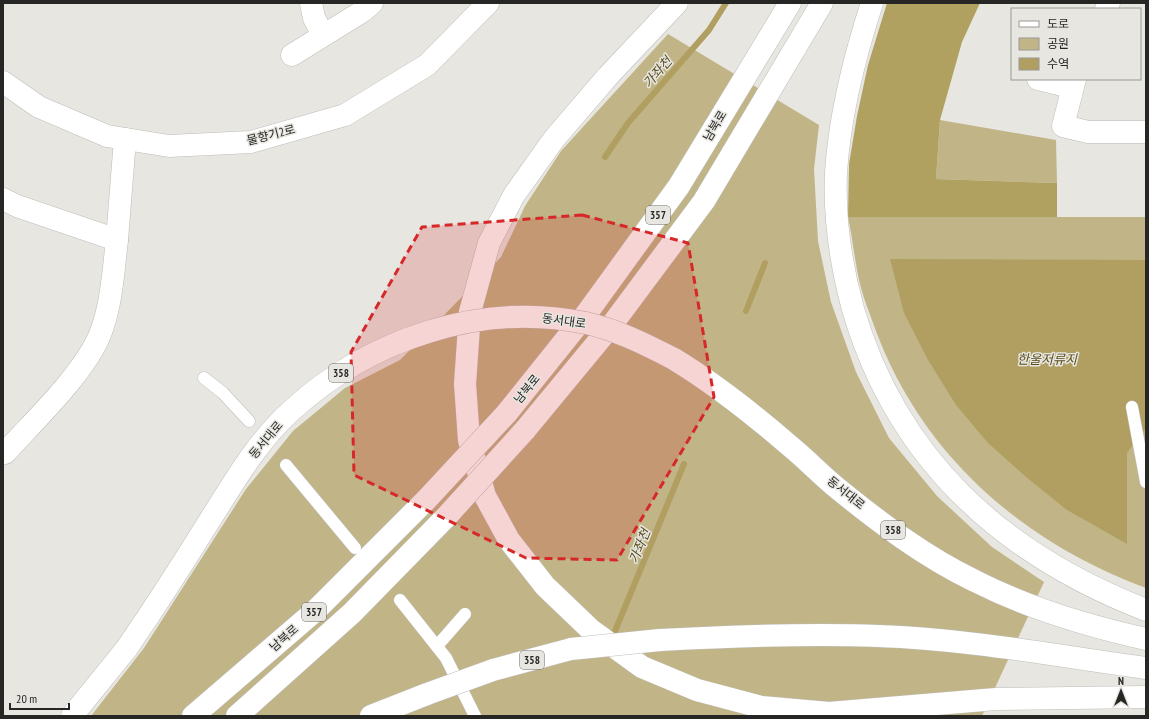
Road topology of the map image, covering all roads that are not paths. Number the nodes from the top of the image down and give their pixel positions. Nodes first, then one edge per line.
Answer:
1 (311, 3) edge
2 (372, 3) edge
3 (488, 3) edge
4 (677, 3) edge
5 (790, 3) edge
6 (822, 3) edge
7 (872, 3) edge
8 (323, 35) junction
9 (292, 55) dead end
10 (1047, 80) edge
11 (3, 82) edge
12 (1073, 83) edge
13 (1146, 132) edge
14 (125, 139) junction
15 (3, 199) edge
16 (117, 240) junction
17 (204, 378) dead end
18 (1132, 407) dead end
19 (249, 421) dead end
20 (3, 450) edge
21 (286, 465) dead end
22 (1146, 482) edge
23 (355, 548) dead end
24 (400, 600) dead end
25 (1146, 610) edge
26 (465, 614) dead end
27 (1146, 639) edge
28 (437, 646) junction
29 (1146, 668) edge
30 (1146, 697) edge
31 (72, 716) edge
32 (193, 716) edge
33 (237, 716) edge
34 (371, 716) edge
35 (475, 716) edge

1 - 8 main road
2 - 8 main road
3 - 14 main road, 물향기2로
4 - 30 main road
5 - 32 main road, 남북로 / 357, bridge
6 - 33 main road, 남북로 / 357, bridge
7 - 25 main road
8 - 9 main road
10 - 12 main road
11 - 14 main road, 물향기2로
12 - 13 main road
14 - 16 main road
15 - 16 main road
16 - 20 main road
17 - 19 lane
18 - 22 lane
21 - 23 lane
24 - 28 lane
26 - 28 lane
27 - 31 main road, 동서대로 / 358, bridge
28 - 35 lane
29 - 34 main road, 358, bridge

